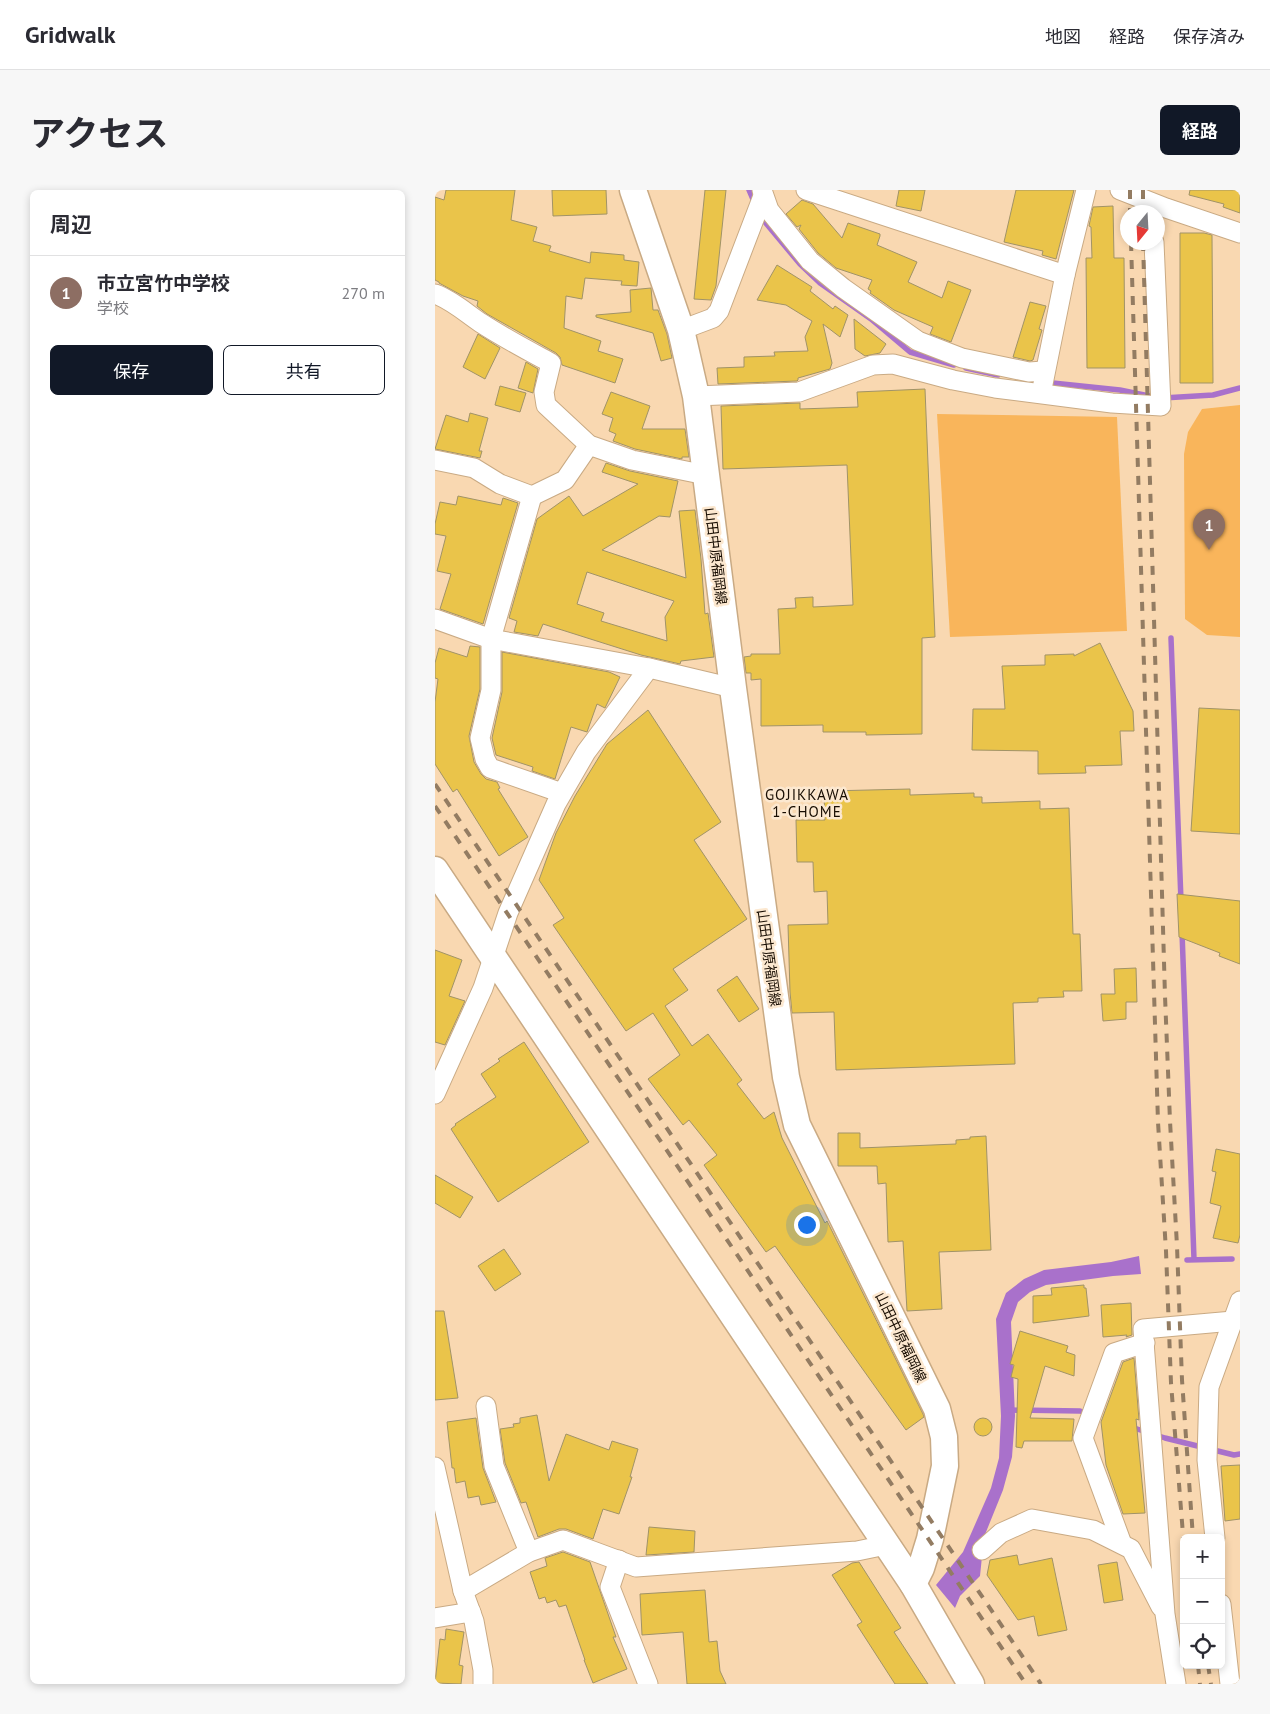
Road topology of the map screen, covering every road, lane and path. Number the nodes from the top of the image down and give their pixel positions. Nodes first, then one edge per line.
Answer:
1 (633, 190) edge
2 (806, 190) edge
3 (1086, 190) edge
4 (1119, 190) edge
5 (759, 202) edge
6 (1153, 202) edge
7 (1240, 233) edge
8 (1154, 250) edge
9 (1065, 275) junction
10 (435, 294) edge
11 (681, 330) junction
12 (1045, 371) junction
13 (1041, 395) junction
14 (696, 396) junction
15 (589, 445) junction
16 (435, 460) edge
17 (706, 475) junction
18 (532, 496) junction
19 (435, 619) edge
20 (491, 639) junction
21 (649, 668) junction
22 (733, 688) junction
23 (562, 794) junction
24 (435, 870) edge
25 (494, 957) junction
26 (435, 1094) edge
27 (1240, 1302) edge
28 (1233, 1321) junction
29 (1145, 1343) junction
30 (486, 1406) dead end
31 (435, 1468) edge
32 (1215, 1534) edge
33 (1122, 1544) junction
34 (886, 1545) junction
35 (982, 1550) dead end
36 (529, 1552) junction
37 (619, 1560) junction
38 (913, 1584) junction
39 (463, 1591) junction
40 (471, 1612) junction
41 (1165, 1614) junction
42 (435, 1618) edge
43 (1223, 1624) edge
44 (483, 1684) edge
45 (648, 1684) edge
46 (971, 1684) edge
47 (1176, 1684) edge
48 (1230, 1684) edge

1 - 11 main road, 山田中原福岡線
2 - 9 street
3 - 9 street
4 - 6 street
5 - 11 street
5 - 12 street
6 - 7 street
8 - 13 street
9 - 12 street
10 - 15 street
11 - 14 main road, 山田中原福岡線
12 - 13 street
13 - 14 street
14 - 17 main road, 山田中原福岡線
15 - 17 street
15 - 18 street
16 - 18 street
17 - 22 main road, 山田中原福岡線
18 - 20 street
19 - 20 street
20 - 21 street
20 - 23 street
21 - 22 street
21 - 23 street
22 - 38 main road, 山田中原福岡線
23 - 25 street
24 - 25 main road
25 - 26 street
25 - 34 main road
27 - 28 street
28 - 29 street
28 - 32 street
29 - 33 street
29 - 41 street
30 - 36 street
31 - 39 street
33 - 35 street
33 - 41 street
34 - 37 street
34 - 38 main road
36 - 37 street
36 - 39 street
37 - 45 street
38 - 46 main road
39 - 40 street
40 - 42 street
40 - 44 street
41 - 47 street
43 - 48 street

